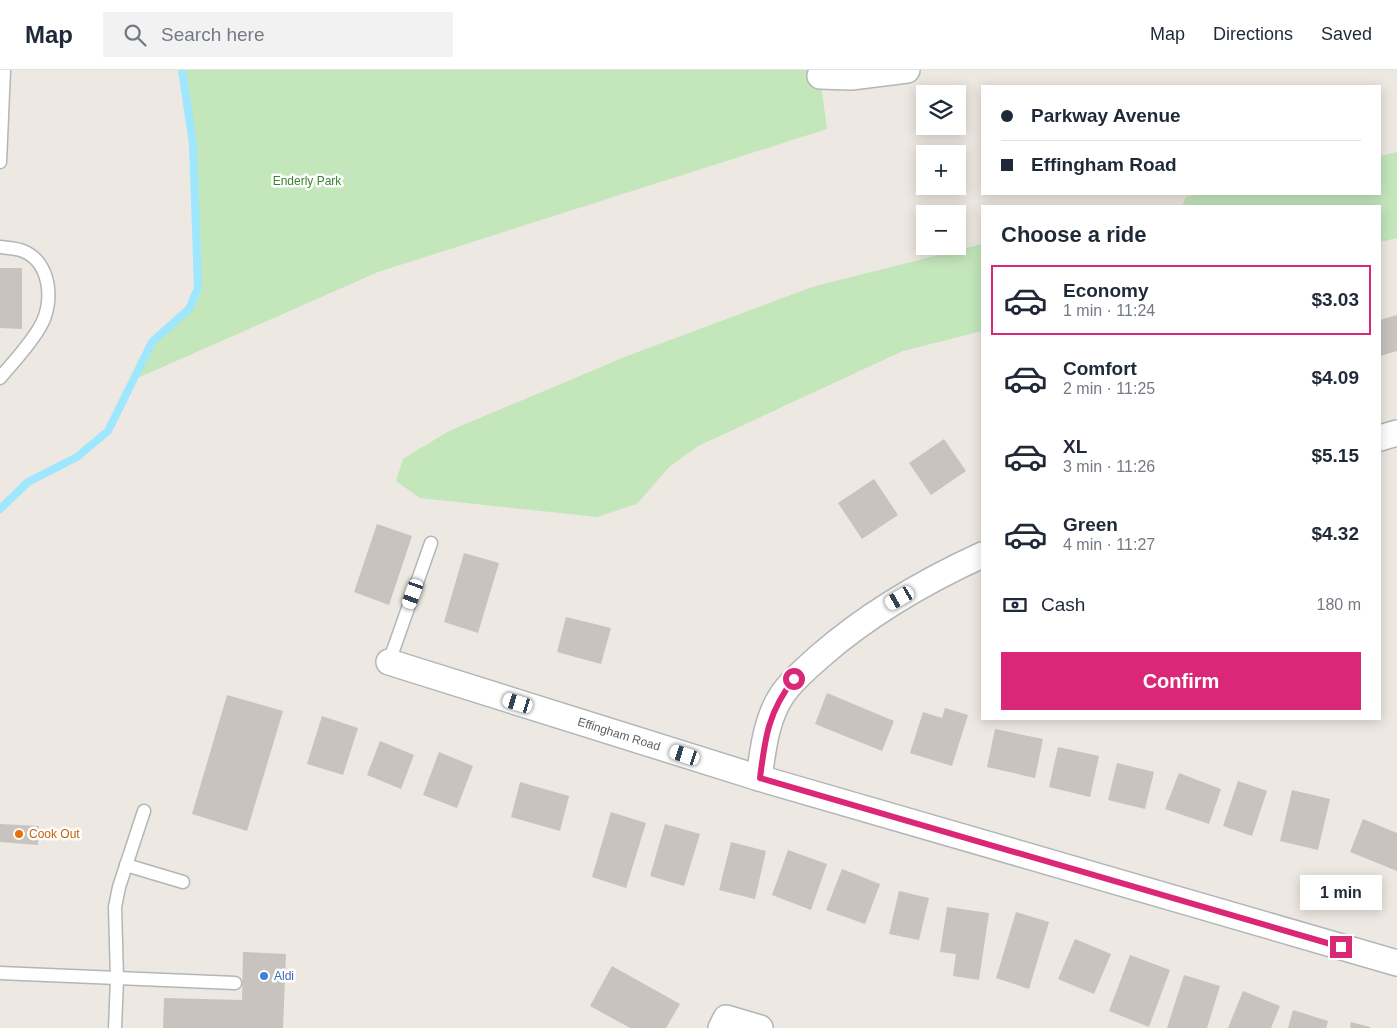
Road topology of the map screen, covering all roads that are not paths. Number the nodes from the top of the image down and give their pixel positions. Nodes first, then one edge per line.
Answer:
1 (4, 70) edge
2 (906, 70) edge
3 (820, 76) dead end
4 (0, 162) edge
5 (0, 247) edge
6 (0, 378) edge
7 (1397, 433) edge
8 (1381, 438) edge
9 (431, 543) dead end
10 (981, 555) edge
11 (389, 662) joint
12 (760, 778) junction
13 (144, 811) dead end
14 (126, 865) junction
15 (183, 882) dead end
16 (1397, 963) edge
17 (0, 973) edge
18 (118, 979) junction
19 (234, 983) dead end
20 (116, 1028) edge
21 (721, 1028) edge
22 (760, 1028) edge

1 - 4 lane
2 - 3 street
5 - 6 lane
7 - 8 street
9 - 11 lane
10 - 12 street
11 - 12 street, Effingham Road
12 - 16 street, Effingham Road
13 - 14 lane
14 - 15 lane
14 - 18 lane
17 - 18 lane
18 - 19 lane
18 - 20 lane
21 - 22 street

